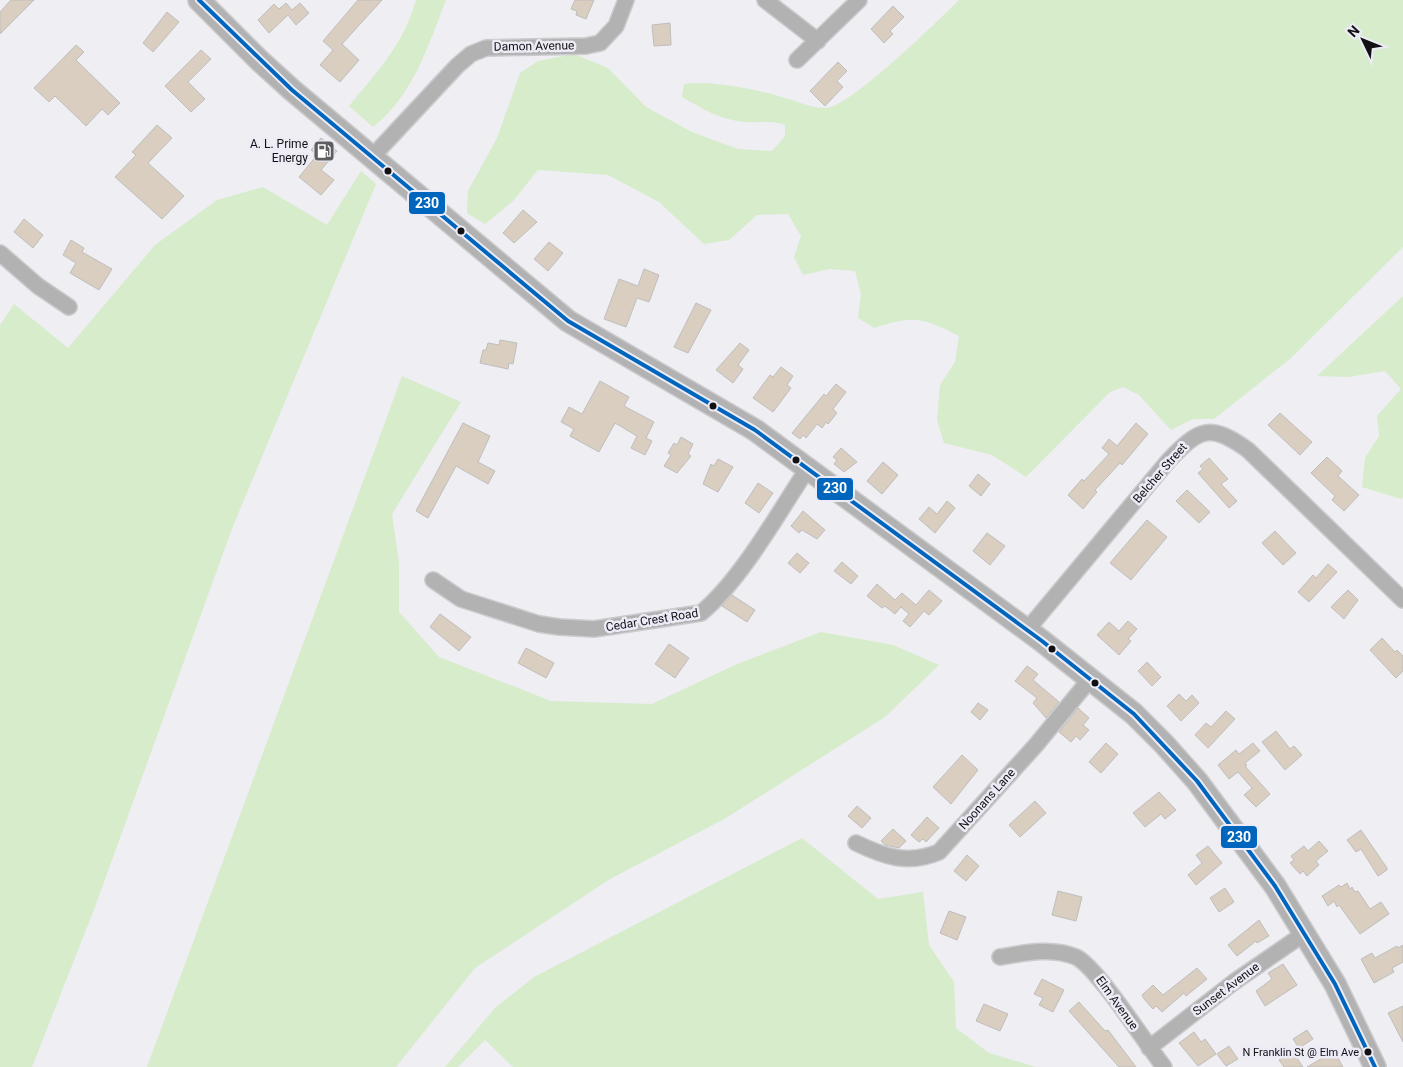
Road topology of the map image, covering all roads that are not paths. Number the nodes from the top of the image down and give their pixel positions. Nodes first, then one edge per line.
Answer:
1 (199, 0) edge
2 (626, 0) edge
3 (764, 0) edge
4 (858, 0) edge
5 (818, 41) junction
6 (797, 60) dead end
7 (372, 157) junction
8 (0, 253) edge
9 (69, 307) dead end
10 (808, 468) junction
11 (433, 580) dead end
12 (1403, 600) edge
13 (1027, 630) junction
14 (1091, 678) junction
15 (856, 843) dead end
16 (1305, 933) junction
17 (1000, 957) dead end
18 (1149, 1048) junction
19 (1164, 1067) edge
20 (1375, 1067) edge

1 - 7 main road
2 - 7 street, Damon Avenue
3 - 5 street
4 - 5 street
5 - 6 street
7 - 10 main road
8 - 9 street
10 - 11 street, Cedar Crest Road
10 - 13 main road
12 - 13 street, Belcher Street
13 - 14 main road
14 - 15 street, Noonans Lane
14 - 16 main road
16 - 18 street, Sunset Avenue
16 - 20 main road
17 - 18 street, Elm Avenue
18 - 19 street, Elm Avenue

